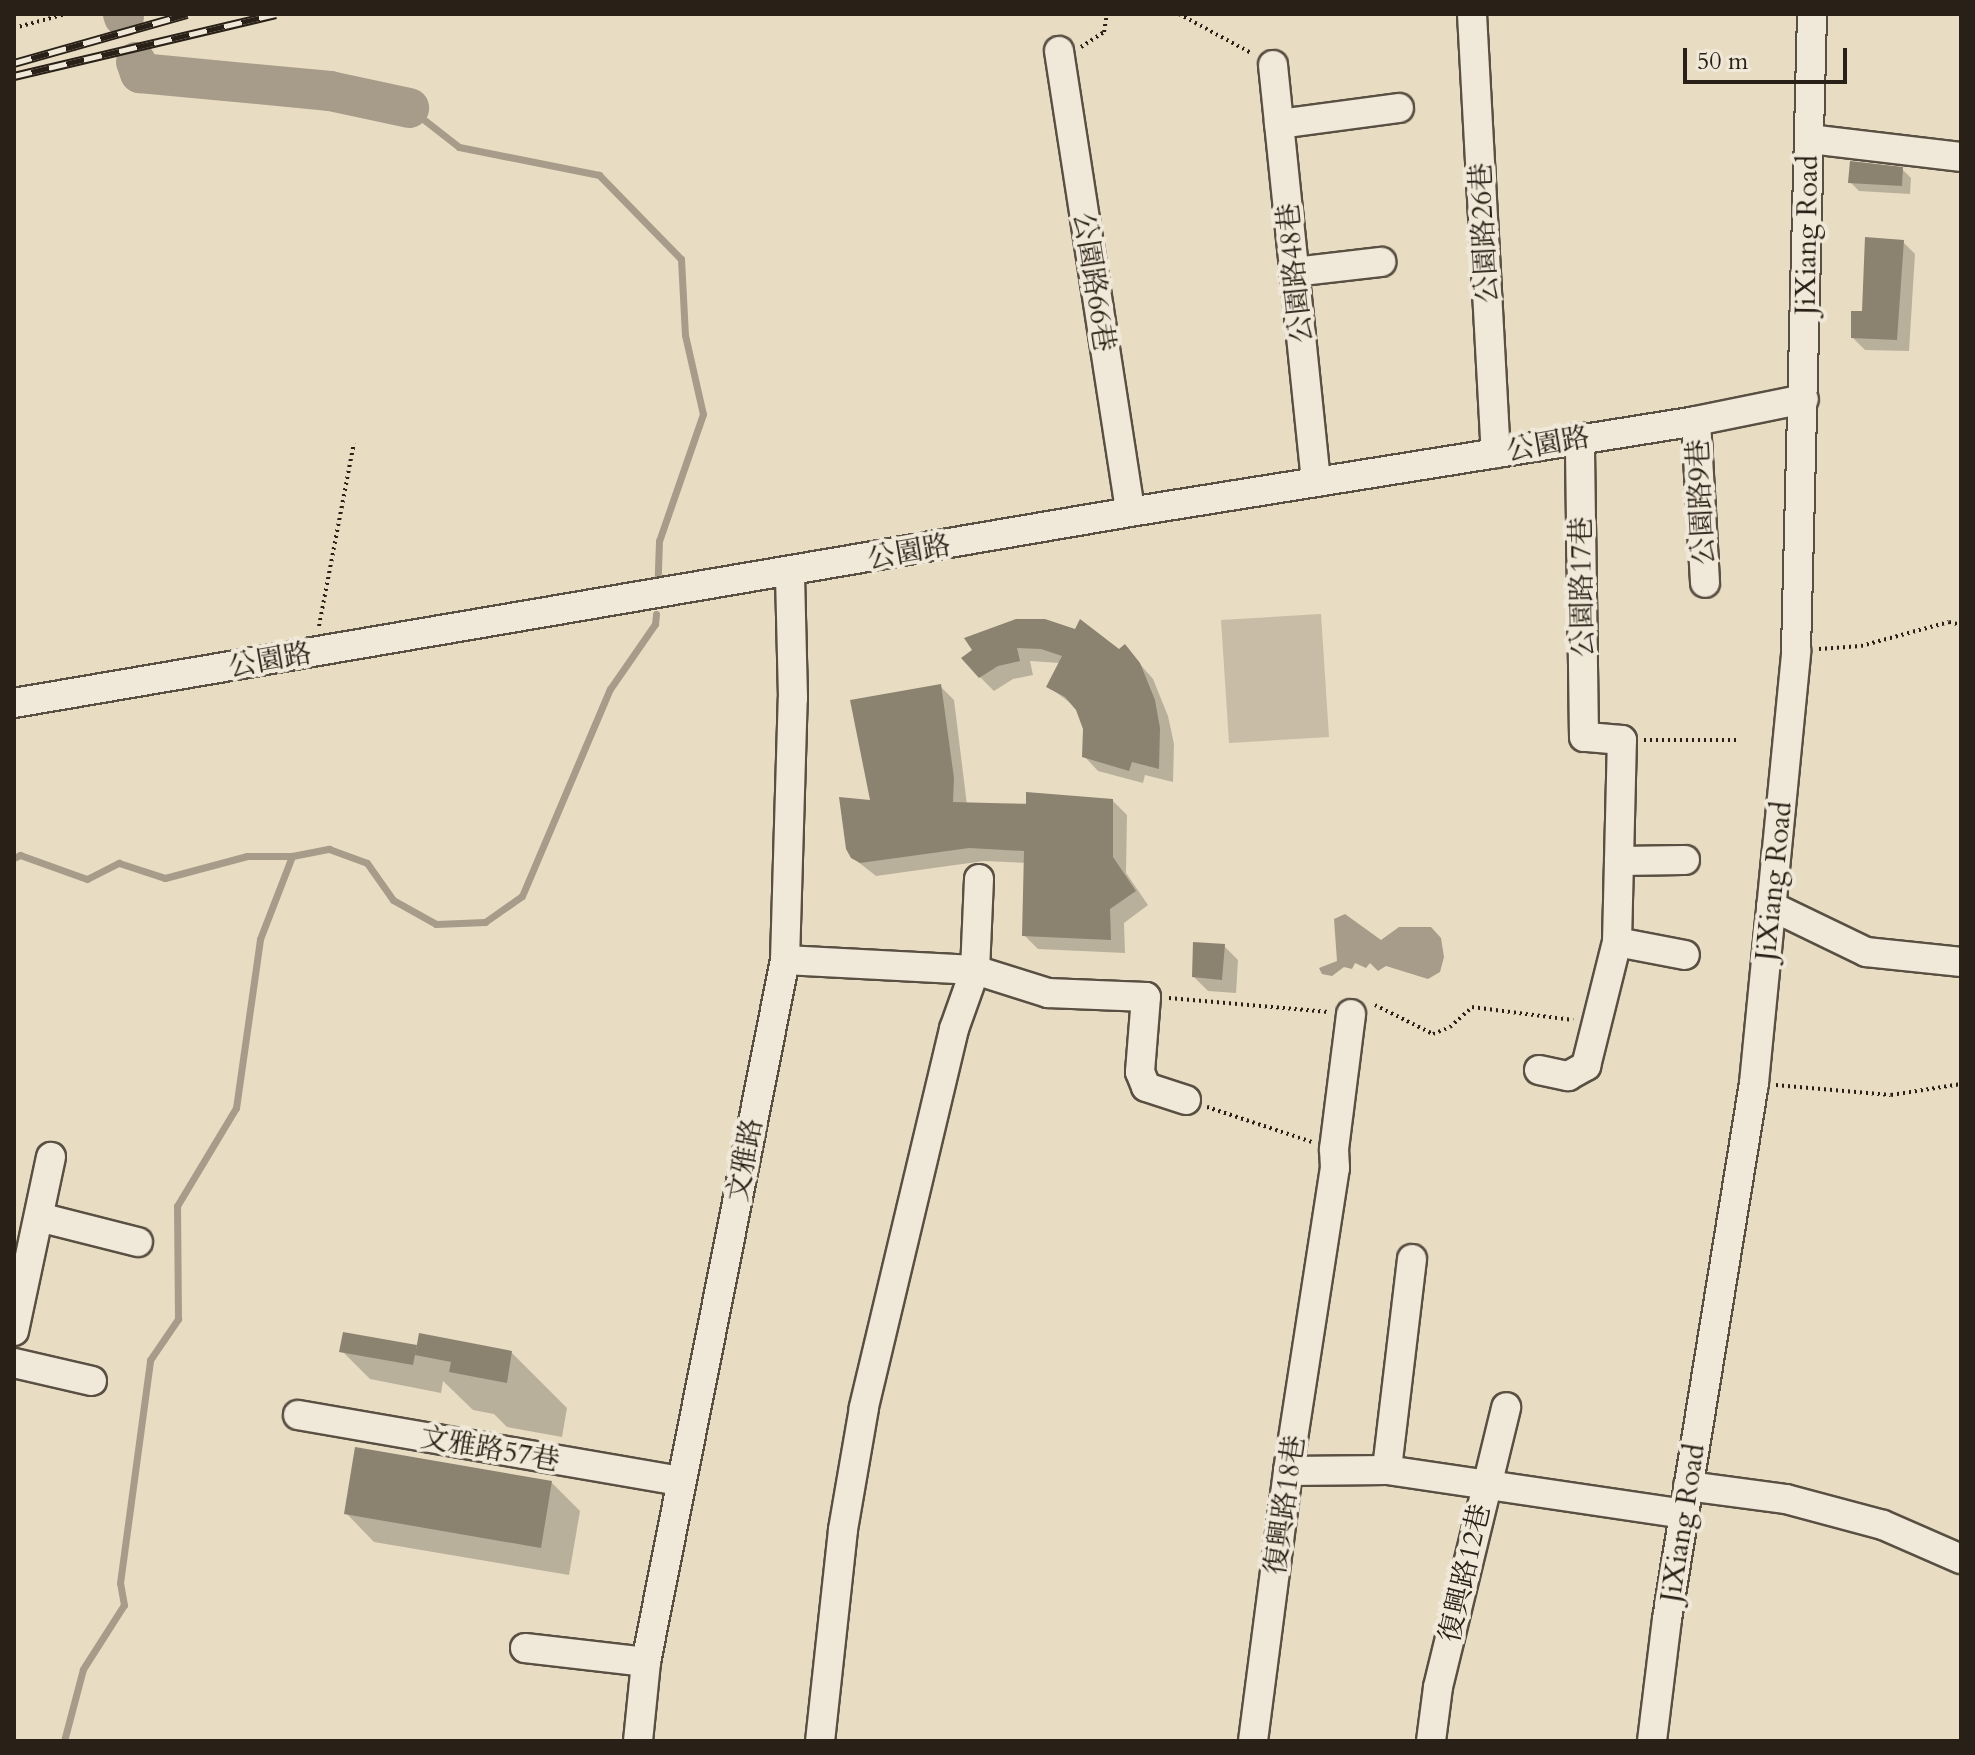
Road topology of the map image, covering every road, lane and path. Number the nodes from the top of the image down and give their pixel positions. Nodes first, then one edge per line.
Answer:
1 (66, 14) edge
2 (1107, 14) edge
3 (1179, 14) edge
4 (1472, 14) edge
5 (1812, 14) edge
6 (14, 28) edge
7 (1059, 51) joint
8 (1273, 65) joint
9 (1399, 108) dead end
10 (1279, 124) junction
11 (1810, 139) junction
12 (1961, 157) edge
13 (1381, 262) dead end
14 (1294, 272) junction
15 (1804, 399) junction
16 (1696, 421) junction
17 (1580, 437) junction
18 (354, 443) dead end
19 (1496, 453) junction
20 (1316, 482) junction
21 (1130, 512) junction
22 (790, 573) junction
23 (1705, 583) dead end
24 (1961, 625) edge
25 (1796, 651) junction
26 (314, 653) junction
27 (14, 703) edge
28 (1622, 740) junction
29 (1740, 740) dead end
30 (1685, 860) dead end
31 (1619, 861) junction
32 (979, 879) dead end
33 (1771, 906) junction
34 (1617, 942) junction
35 (1685, 955) dead end
36 (785, 960) junction
37 (1961, 962) edge
38 (975, 970) junction
39 (1146, 997) junction
40 (1351, 1014) junction
41 (1600, 1019) junction
42 (1539, 1070) dead end
43 (1754, 1083) junction
44 (1961, 1084) edge
45 (1186, 1100) joint
46 (1334, 1149) junction
47 (51, 1157) dead end
48 (39, 1217) junction
49 (138, 1242) dead end
50 (1412, 1259) dead end
51 (14, 1331) edge
52 (14, 1363) edge
53 (92, 1381) dead end
54 (1506, 1407) dead end
55 (298, 1415) dead end
56 (1387, 1470) junction
57 (1288, 1471) junction
58 (681, 1481) junction
59 (1487, 1484) junction
60 (1686, 1500) junction
61 (1961, 1559) edge
62 (525, 1648) dead end
63 (646, 1662) junction
64 (638, 1741) edge
65 (820, 1741) edge
66 (1253, 1741) edge
67 (1431, 1741) edge
68 (1652, 1741) edge

1 - 6 path
2 - 7 path
3 - 8 path
4 - 19 street, 公園路26巷
5 - 11 street, JiXiang Road
7 - 21 street, 公園路66巷
8 - 10 street, 公園路48巷
9 - 10 street
10 - 14 street, 公園路48巷
11 - 12 street
11 - 15 street, JiXiang Road
13 - 14 street
14 - 20 street, 公園路48巷
15 - 16 street, 公園路
15 - 25 street, JiXiang Road
16 - 17 street, 公園路
16 - 23 street, 公園路9巷
17 - 19 street, 公園路
17 - 28 street, 公園路17巷
18 - 26 path
19 - 20 street, 公園路
20 - 21 street, 公園路
21 - 22 street, 公園路
22 - 26 street, 公園路
22 - 36 street, 文雅路
24 - 25 path
25 - 33 street, JiXiang Road
26 - 27 street, 公園路
28 - 29 path
28 - 31 street
30 - 31 street
31 - 34 street
32 - 38 street
33 - 37 street
33 - 43 street, JiXiang Road
34 - 35 street
34 - 41 street
36 - 38 street
36 - 58 street, 文雅路
38 - 39 street
38 - 65 street
39 - 40 path
39 - 45 street
40 - 41 path
40 - 46 street, 復興路18巷
41 - 42 street
43 - 44 path
43 - 60 street, JiXiang Road
45 - 46 path
46 - 57 street, 復興路18巷
47 - 48 street
48 - 49 street
48 - 51 street
50 - 56 street
52 - 53 street
54 - 59 street, 復興路12巷
55 - 58 street, 文雅路57巷
56 - 57 street
56 - 59 street
57 - 66 street, 復興路18巷
58 - 63 street, 文雅路
59 - 60 street
59 - 67 street, 復興路12巷
60 - 61 street
60 - 68 street, JiXiang Road
62 - 63 street
63 - 64 street, 文雅路

